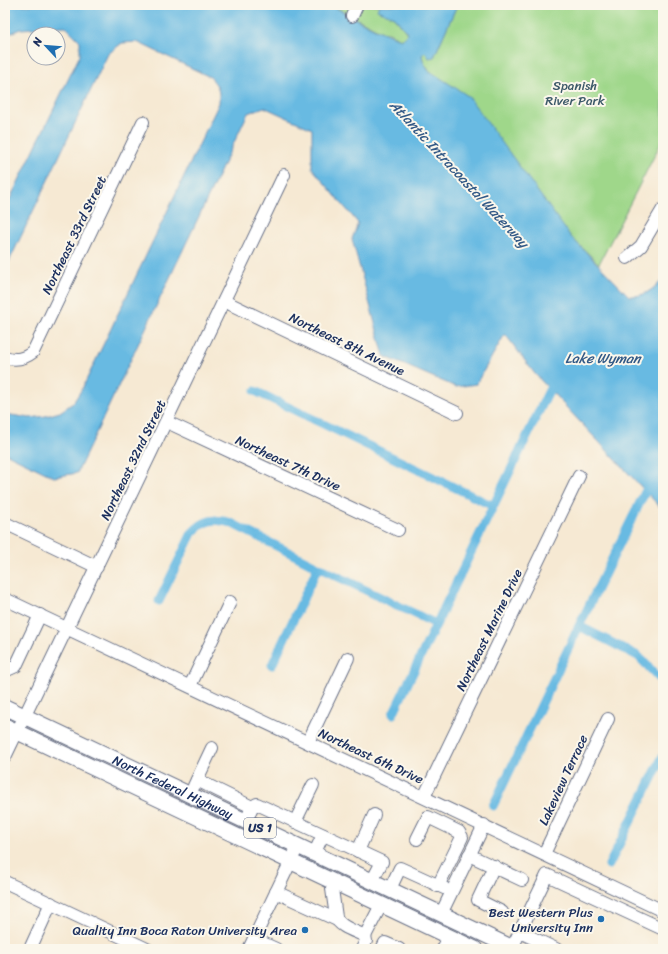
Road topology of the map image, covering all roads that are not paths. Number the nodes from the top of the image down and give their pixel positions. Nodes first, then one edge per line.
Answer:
1 (357, 5) edge
2 (352, 16) dead end
3 (143, 122) dead end
4 (284, 175) dead end
5 (663, 209) edge
6 (628, 258) dead end
7 (224, 301) junction
8 (5, 357) edge
9 (457, 413) dead end
10 (166, 422) junction
11 (579, 476) dead end
12 (5, 523) edge
13 (398, 530) dead end
14 (97, 567) junction
15 (5, 599) edge
16 (230, 602) dead end
17 (40, 615) junction
18 (67, 628) junction
19 (348, 658) dead end
20 (5, 671) edge
21 (190, 686) junction
22 (5, 707) edge
23 (25, 716) junction
24 (608, 718) dead end
25 (11, 729) edge
26 (308, 742) junction
27 (212, 748) dead end
28 (5, 757) edge
29 (197, 780) junction
30 (313, 785) dead end
31 (190, 795) junction
32 (230, 797) junction
33 (424, 797) junction
34 (252, 808) junction
35 (224, 811) junction
36 (374, 815) dead end
37 (246, 821) junction
38 (295, 822) junction
39 (484, 825) junction
40 (323, 835) junction
41 (417, 839) dead end
42 (460, 840) junction
43 (298, 846) junction
44 (358, 851) junction
45 (471, 851) junction
46 (314, 854) junction
47 (544, 854) junction
48 (290, 862) junction
49 (494, 866) junction
50 (522, 880) dead end
51 (372, 881) junction
52 (5, 882) edge
53 (335, 883) junction
54 (438, 886) junction
55 (390, 890) junction
56 (452, 891) junction
57 (276, 892) junction
58 (51, 903) junction
59 (381, 904) junction
60 (662, 908) edge
61 (502, 912) dead end
62 (441, 914) junction
63 (337, 920) junction
64 (663, 929) edge
65 (520, 932) junction
66 (365, 936) junction
67 (446, 943) edge
68 (252, 944) edge
69 (142, 948) edge
70 (514, 948) edge
71 (30, 949) edge
72 (276, 949) edge
73 (362, 949) edge
74 (382, 949) edge
75 (398, 949) edge
76 (474, 949) edge
77 (556, 949) edge

1 - 2 street
3 - 8 street, Northeast 33rd Street
4 - 7 street, Northeast 32nd Street
5 - 6 street
7 - 9 street, Northeast 8th Avenue
7 - 10 street, Northeast 32nd Street
10 - 13 street, Northeast 7th Drive
10 - 14 street, Northeast 32nd Street
11 - 33 street, Northeast Marine Drive
12 - 14 street
14 - 18 street, Northeast 32nd Street
15 - 17 street, Northeast 6th Drive
16 - 21 street
17 - 18 street, Northeast 6th Drive
17 - 20 street
18 - 21 street, Northeast 6th Drive
18 - 23 street, Northeast 32nd Street
19 - 26 street
21 - 26 street, Northeast 6th Drive
22 - 23 main road, North Federal Highway / US 1
23 - 25 street, Northeast 32nd Street
23 - 31 main road, North Federal Highway / US 1
24 - 47 street, Lakeview Terrace
25 - 28 street, Northeast 32nd Street
25 - 48 main road, North Federal Highway / US 1
26 - 33 street, Northeast 6th Drive
27 - 29 street
29 - 31 street
29 - 32 street
30 - 38 street
31 - 35 main road, North Federal Highway / US 1
32 - 34 street
32 - 35 street
33 - 39 street, Northeast 6th Drive
34 - 37 street
34 - 38 street
35 - 37 main road, North Federal Highway / US 1
36 - 44 street
37 - 43 main road, North Federal Highway / US 1
38 - 40 street
39 - 45 street
39 - 47 street, Northeast 6th Drive
40 - 44 street
40 - 46 street
41 - 42 street
42 - 45 street
42 - 54 street
43 - 46 main road, North Federal Highway / US 1
43 - 48 street
44 - 51 street
45 - 49 street
45 - 56 street
46 - 51 main road, North Federal Highway / US 1
47 - 60 street, Northeast 6th Drive
48 - 53 main road, North Federal Highway / US 1
48 - 57 street
49 - 50 street
49 - 61 street
51 - 55 main road, North Federal Highway / US 1
52 - 58 street
53 - 59 main road, North Federal Highway / US 1
53 - 63 street
54 - 55 street
54 - 56 street
55 - 62 main road, North Federal Highway / US 1
56 - 62 street
57 - 63 street
57 - 68 street
58 - 69 street
58 - 71 street
59 - 66 street
59 - 67 main road, North Federal Highway / US 1
62 - 70 main road, North Federal Highway / US 1
63 - 66 street
64 - 65 street
65 - 70 street
65 - 77 street
66 - 73 street
67 - 76 main road, North Federal Highway / US 1
68 - 72 street
74 - 75 street

